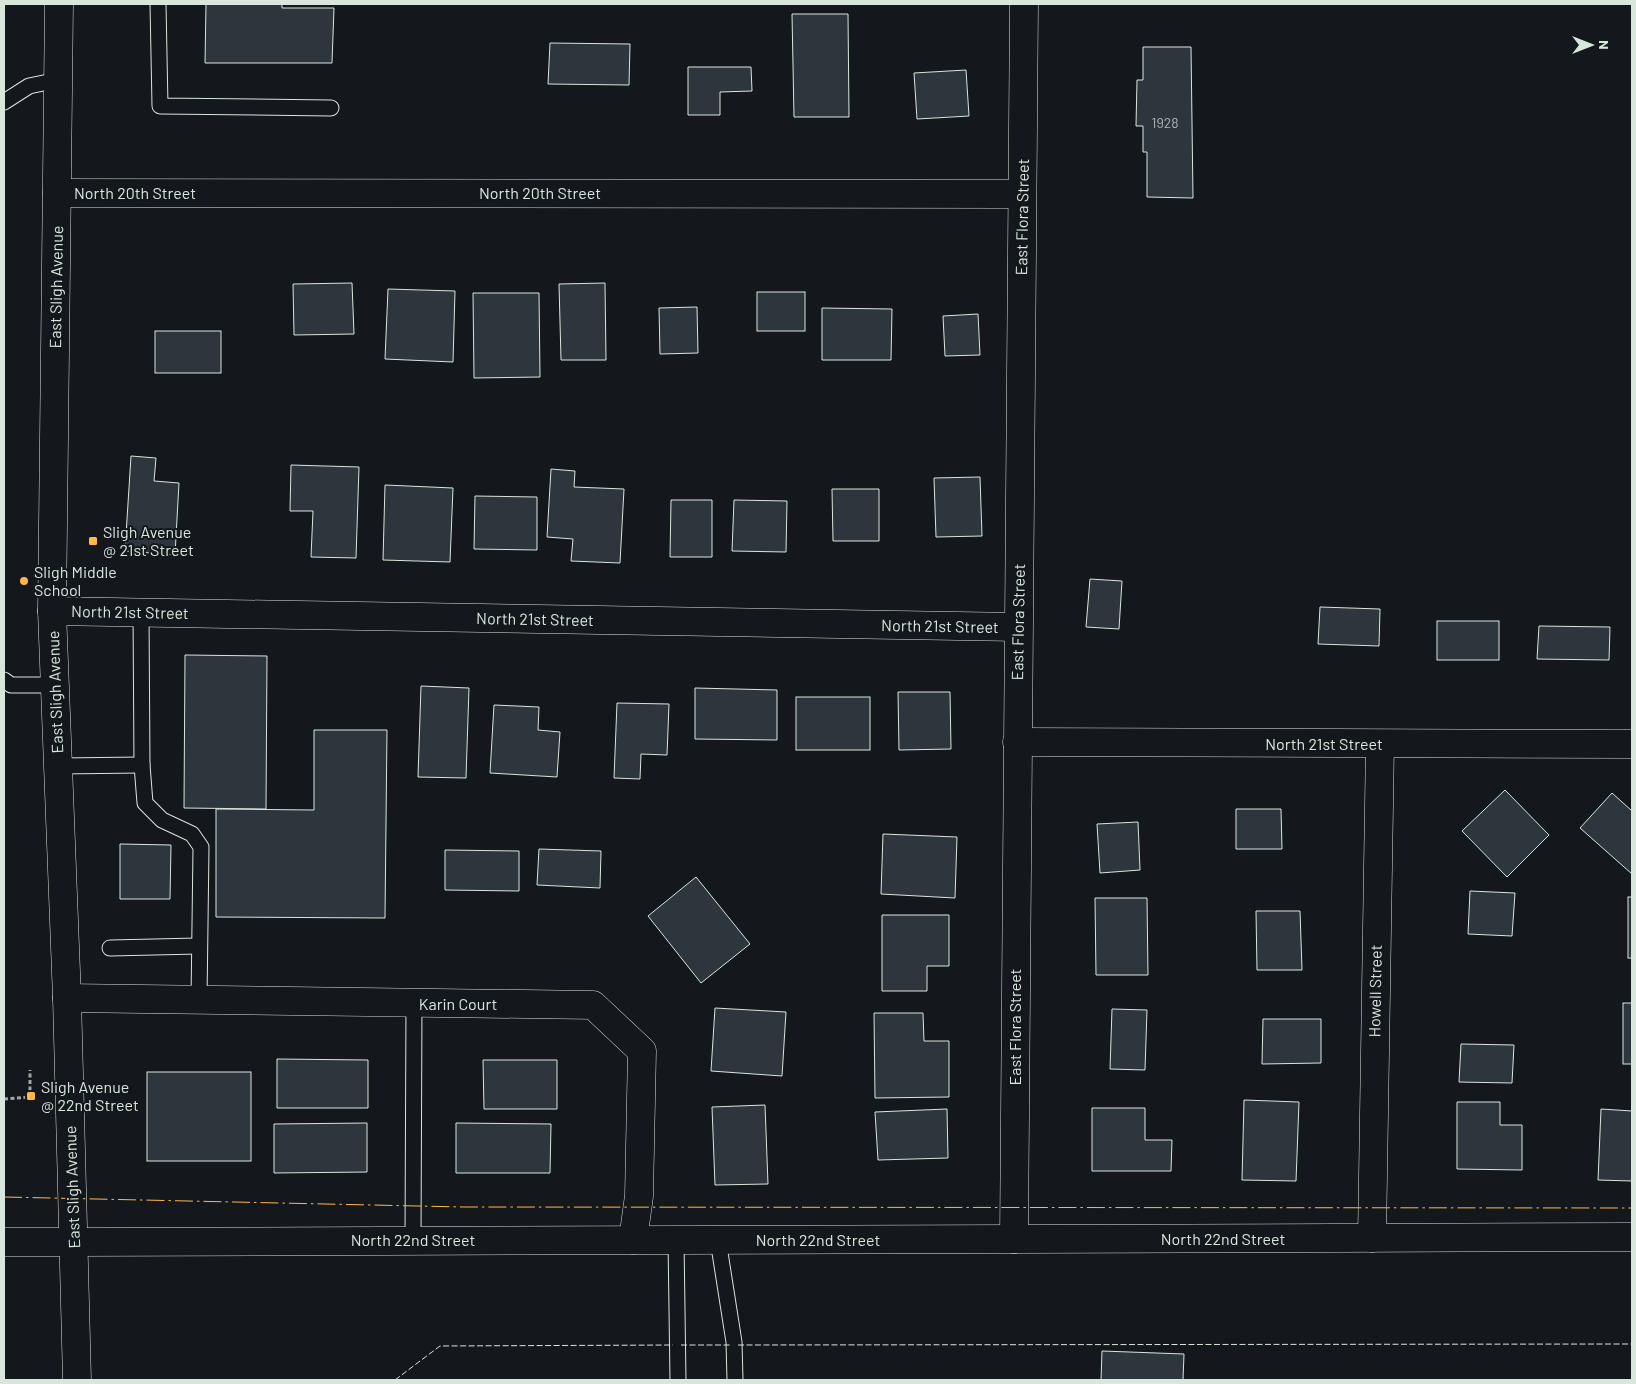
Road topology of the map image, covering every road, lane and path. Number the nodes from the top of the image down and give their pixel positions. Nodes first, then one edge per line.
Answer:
1 (59, 4) edge
2 (158, 4) edge
3 (1024, 4) edge
4 (58, 80) junction
5 (4, 102) edge
6 (331, 108) dead end
7 (57, 193) junction
8 (1022, 194) junction
9 (52, 611) junction
10 (141, 612) junction
11 (1018, 627) junction
12 (4, 680) edge
13 (55, 685) junction
14 (1017, 742) junction
15 (1380, 744) junction
16 (1632, 744) edge
17 (142, 765) junction
18 (58, 766) junction
19 (198, 946) junction
20 (110, 948) dead end
21 (67, 998) junction
22 (198, 1001) junction
23 (414, 1003) junction
24 (30, 1070) dead end
25 (4, 1099) edge
26 (1632, 1237) edge
27 (1372, 1238) junction
28 (1014, 1239) junction
29 (413, 1240) junction
30 (633, 1240) junction
31 (676, 1240) junction
32 (718, 1240) junction
33 (4, 1242) edge
34 (74, 1242) junction
35 (77, 1380) edge
36 (678, 1380) edge
37 (735, 1380) edge

1 - 4 street, East Sligh Avenue
2 - 6 lane
3 - 8 street, East Flora Street
4 - 5 lane
4 - 7 street, East Sligh Avenue
7 - 8 street, North 20th Street
7 - 9 street, East Sligh Avenue
8 - 11 street, East Flora Street
9 - 10 street, North 21st Street
9 - 13 street, East Sligh Avenue
10 - 11 street, North 21st Street
10 - 17 lane
11 - 14 street, East Flora Street
12 - 13 lane
13 - 18 street, East Sligh Avenue
14 - 15 street, North 21st Street
14 - 28 street, East Flora Street
15 - 16 street, North 21st Street
15 - 27 street, Howell Street
17 - 18 lane
17 - 19 lane
18 - 21 street, East Sligh Avenue
19 - 20 lane
19 - 22 lane
21 - 22 street, Karin Court
21 - 34 street, East Sligh Avenue
22 - 23 street, Karin Court
23 - 29 lane
23 - 30 street, Karin Court
24 - 25 path
26 - 27 street, North 22nd Street
27 - 28 street, North 22nd Street
28 - 32 street, North 22nd Street
29 - 30 street, North 22nd Street
29 - 34 street, North 22nd Street
30 - 31 street, North 22nd Street
31 - 32 street, North 22nd Street
31 - 36 lane
32 - 37 lane
33 - 34 street, North 22nd Street
34 - 35 street, East Sligh Avenue

